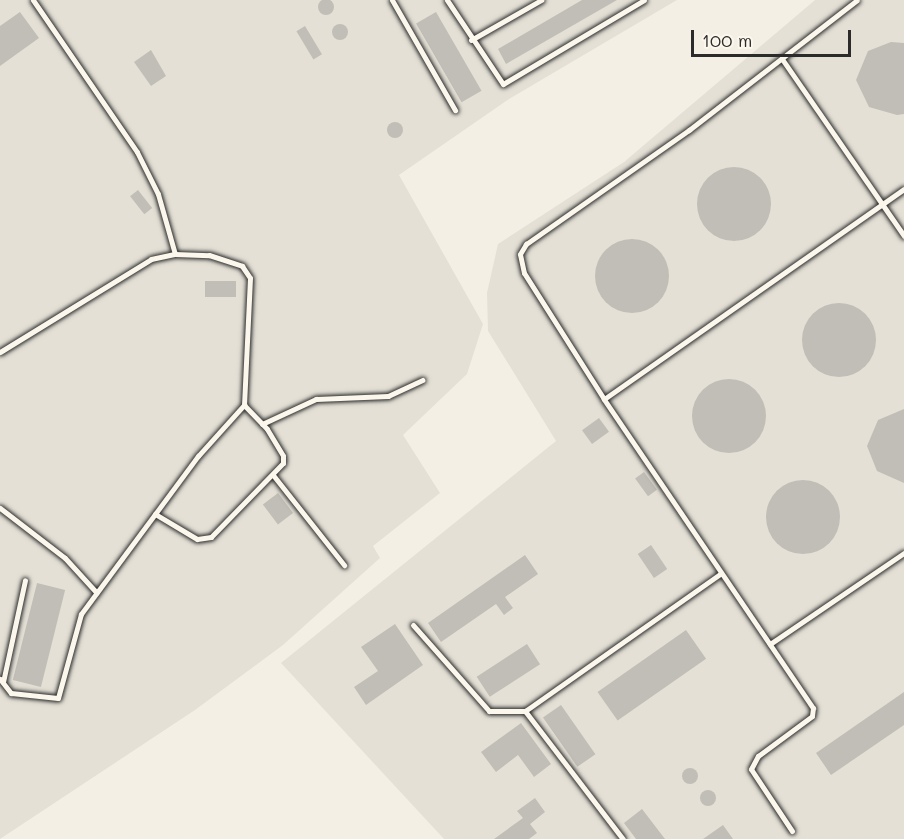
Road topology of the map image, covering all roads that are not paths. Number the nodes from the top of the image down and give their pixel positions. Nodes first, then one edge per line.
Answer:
1 (33, 0) edge
2 (392, 0) edge
3 (447, 0) edge
4 (541, 0) edge
5 (644, 0) edge
6 (857, 0) edge
7 (471, 40) junction
8 (782, 59) junction
9 (455, 110) dead end
10 (904, 189) edge
11 (884, 204) junction
12 (904, 236) edge
13 (175, 254) junction
14 (0, 352) edge
15 (423, 380) dead end
16 (604, 399) junction
17 (244, 405) junction
18 (262, 424) junction
19 (273, 475) junction
20 (0, 508) edge
21 (155, 514) junction
22 (904, 553) edge
23 (344, 565) dead end
24 (720, 574) junction
25 (25, 580) dead end
26 (97, 593) junction
27 (414, 624) dead end
28 (771, 644) junction
29 (1, 681) edge
30 (525, 711) junction
31 (792, 831) dead end
32 (623, 839) edge

1 - 13 lane
2 - 9 lane
3 - 7 lane
4 - 7 lane
5 - 7 lane
6 - 8 lane
8 - 11 lane
8 - 16 lane
10 - 11 lane
11 - 12 lane
11 - 16 lane
13 - 14 lane
13 - 17 lane
15 - 18 lane
16 - 24 lane
17 - 18 lane
17 - 21 lane
18 - 19 lane
19 - 21 lane
19 - 23 lane
20 - 26 lane
21 - 26 lane
22 - 28 lane
24 - 28 lane
24 - 30 lane
25 - 29 lane
26 - 29 lane
27 - 30 lane
28 - 31 lane
30 - 32 lane

